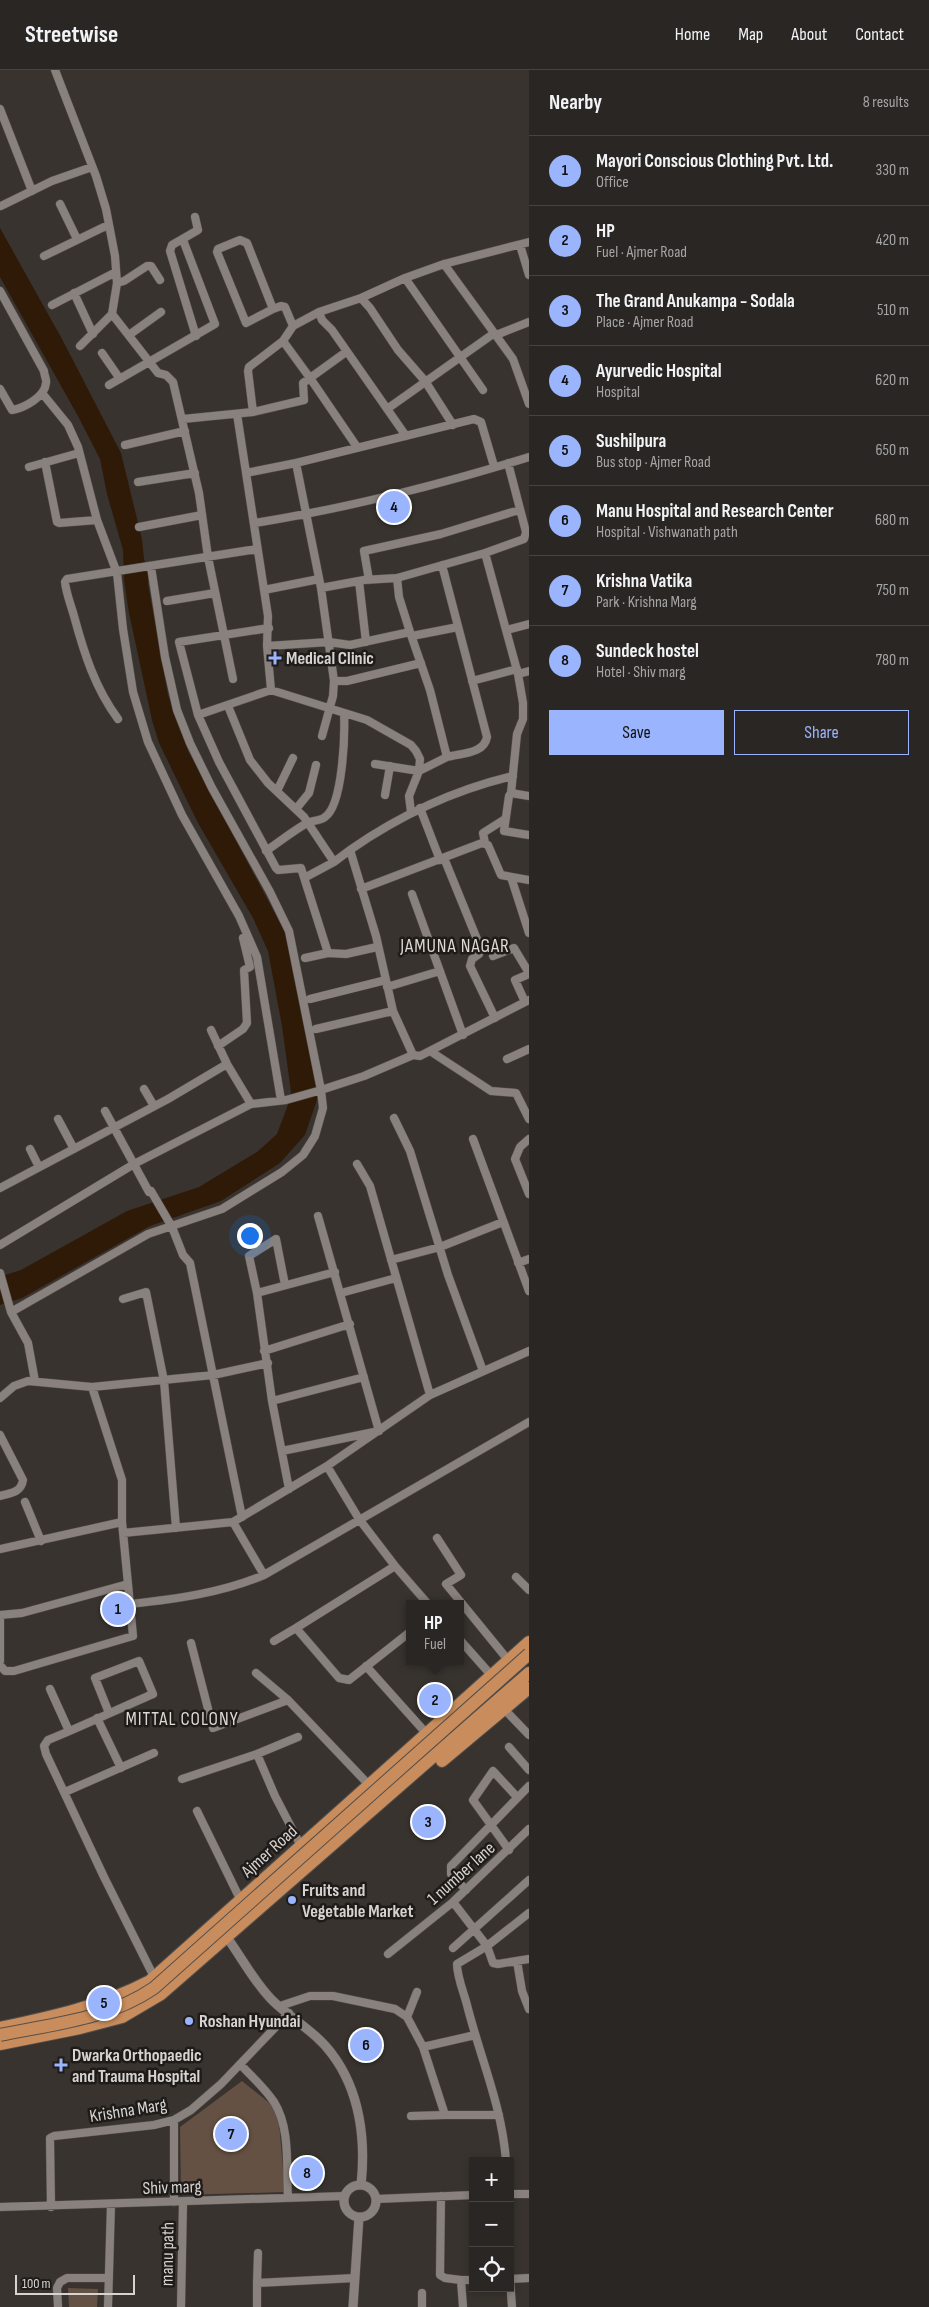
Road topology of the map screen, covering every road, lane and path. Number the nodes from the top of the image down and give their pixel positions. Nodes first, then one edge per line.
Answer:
1 (55, 70) edge
2 (0, 109) edge
3 (92, 167) junction
4 (32, 191) junction
5 (60, 204) dead end
6 (1, 206) edge
7 (195, 217) dead end
8 (108, 226) junction
9 (77, 239) junction
10 (182, 240) junction
11 (529, 242) edge
12 (520, 245) junction
13 (44, 256) dead end
14 (444, 264) junction
15 (116, 272) junction
16 (529, 275) edge
17 (405, 278) junction
18 (160, 280) dead end
19 (117, 283) junction
20 (0, 291) edge
21 (74, 293) junction
22 (361, 298) junction
23 (52, 305) dead end
24 (273, 309) junction
25 (161, 312) dead end
26 (319, 312) junction
27 (112, 314) junction
28 (529, 322) edge
29 (293, 326) junction
30 (93, 334) junction
31 (495, 334) junction
32 (129, 335) junction
33 (196, 336) junction
34 (283, 341) junction
35 (80, 346) dead end
36 (346, 352) junction
37 (102, 353) dead end
38 (460, 357) junction
39 (149, 360) junction
40 (310, 378) junction
41 (120, 379) junction
42 (425, 381) junction
43 (109, 385) dead end
44 (0, 389) edge
45 (482, 390) dead end
46 (42, 393) junction
47 (529, 404) edge
48 (387, 410) junction
49 (253, 412) junction
50 (236, 414) junction
51 (183, 419) junction
52 (453, 425) junction
53 (185, 431) junction
54 (406, 436) junction
55 (125, 445) dead end
56 (357, 447) junction
57 (79, 453) junction
58 (529, 457) edge
59 (45, 462) junction
60 (296, 463) junction
61 (508, 463) junction
62 (494, 466) junction
63 (29, 467) dead end
64 (195, 473) junction
65 (246, 474) junction
66 (138, 482) dead end
67 (519, 510) junction
68 (202, 515) junction
69 (305, 515) junction
70 (97, 520) junction
71 (255, 523) junction
72 (139, 527) dead end
73 (257, 549) junction
74 (485, 553) junction
75 (208, 557) junction
76 (442, 565) junction
77 (150, 567) junction
78 (117, 573) junction
79 (397, 578) junction
80 (319, 579) junction
81 (369, 580) junction
82 (358, 581) junction
83 (321, 588) junction
84 (264, 590) junction
85 (215, 594) junction
86 (167, 601) dead end
87 (529, 624) edge
88 (458, 627) junction
89 (269, 628) junction
90 (506, 630) junction
91 (411, 634) junction
92 (223, 635) junction
93 (329, 642) junction
94 (366, 642) junction
95 (267, 646) junction
96 (420, 663) junction
97 (518, 672) junction
98 (529, 672) edge
99 (233, 680) dead end
100 (334, 681) junction
101 (472, 681) junction
102 (271, 690) junction
103 (228, 706) junction
104 (329, 709) junction
105 (344, 713) junction
106 (198, 715) junction
107 (118, 719) dead end
108 (322, 736) dead end
109 (447, 757) junction
110 (293, 758) dead end
111 (375, 764) dead end
112 (316, 765) dead end
113 (390, 766) junction
114 (419, 771) junction
115 (513, 776) junction
116 (277, 791) junction
117 (511, 793) junction
118 (385, 795) dead end
119 (529, 796) edge
120 (420, 808) junction
121 (296, 809) junction
122 (411, 812) junction
123 (506, 819) junction
124 (308, 822) junction
125 (529, 836) edge
126 (485, 844) junction
127 (266, 850) junction
128 (350, 850) junction
129 (442, 859) junction
130 (334, 862) junction
131 (306, 877) junction
132 (511, 877) junction
133 (529, 880) edge
134 (361, 889) junction
135 (412, 894) dead end
136 (529, 933) edge
137 (243, 938) dead end
138 (377, 947) junction
139 (328, 953) junction
140 (493, 956) dead end
141 (305, 958) dead end
142 (440, 970) junction
143 (529, 974) edge
144 (386, 983) junction
145 (310, 999) dead end
146 (527, 1001) edge
147 (393, 1010) junction
148 (496, 1018) junction
149 (316, 1029) dead end
150 (211, 1030) dead end
151 (463, 1034) junction
152 (218, 1046) junction
153 (529, 1049) edge
154 (430, 1051) junction
155 (413, 1055) junction
156 (507, 1059) dead end
157 (227, 1064) junction
158 (144, 1089) dead end
159 (320, 1090) junction
160 (284, 1100) junction
161 (251, 1104) junction
162 (154, 1106) junction
163 (105, 1111) dead end
164 (394, 1118) dead end
165 (58, 1119) dead end
166 (529, 1119) edge
167 (114, 1128) junction
168 (473, 1139) dead end
169 (529, 1139) edge
170 (30, 1149) dead end
171 (74, 1149) junction
172 (134, 1164) junction
173 (357, 1164) dead end
174 (39, 1167) junction
175 (0, 1188) edge
176 (529, 1194) edge
177 (318, 1216) dead end
178 (503, 1222) junction
179 (172, 1227) junction
180 (0, 1245) edge
181 (440, 1247) junction
182 (529, 1259) edge
183 (391, 1260) junction
184 (518, 1263) junction
185 (335, 1272) junction
186 (0, 1273) edge
187 (396, 1278) junction
188 (285, 1285) junction
189 (529, 1291) edge
190 (258, 1293) junction
191 (341, 1293) junction
192 (123, 1299) dead end
193 (11, 1312) junction
194 (350, 1324) junction
195 (264, 1351) junction
196 (529, 1351) edge
197 (268, 1363) junction
198 (483, 1370) junction
199 (213, 1375) junction
200 (364, 1377) junction
201 (35, 1381) junction
202 (164, 1381) junction
203 (92, 1388) junction
204 (430, 1395) junction
205 (0, 1398) edge
206 (272, 1400) junction
207 (529, 1422) edge
208 (379, 1431) junction
209 (0, 1436) edge
210 (282, 1452) junction
211 (328, 1466) junction
212 (289, 1489) junction
213 (0, 1496) edge
214 (25, 1502) dead end
215 (242, 1517) junction
216 (359, 1519) junction
217 (122, 1522) junction
218 (234, 1522) junction
219 (176, 1528) junction
220 (123, 1533) junction
221 (437, 1538) dead end
222 (42, 1541) junction
223 (0, 1549) edge
224 (395, 1566) junction
225 (264, 1575) junction
226 (516, 1577) dead end
227 (128, 1584) junction
228 (529, 1590) edge
229 (425, 1600) edge
230 (459, 1600) edge
231 (130, 1604) junction
232 (464, 1606) edge
233 (0, 1615) edge
234 (296, 1628) junction
235 (406, 1635) edge
236 (274, 1641) dead end
237 (529, 1642) edge
238 (191, 1643) dead end
239 (464, 1645) edge
240 (529, 1654) edge
241 (508, 1660) junction
242 (0, 1663) edge
243 (366, 1666) junction
244 (256, 1673) dead end
245 (529, 1673) edge
246 (491, 1676) junction
247 (50, 1689) dead end
248 (528, 1690) edge
249 (288, 1700) junction
250 (505, 1710) junction
251 (109, 1713) junction
252 (97, 1718) junction
253 (69, 1731) junction
254 (426, 1733) junction
255 (529, 1735) edge
256 (298, 1737) dead end
257 (509, 1747) dead end
258 (154, 1753) dead end
259 (257, 1754) junction
260 (121, 1768) junction
261 (529, 1770) edge
262 (418, 1772) junction
263 (182, 1779) dead end
264 (369, 1785) junction
265 (529, 1786) edge
266 (64, 1792) junction
267 (517, 1797) junction
268 (196, 1811) dead end
269 (490, 1826) junction
270 (529, 1830) edge
271 (301, 1846) junction
272 (509, 1850) junction
273 (529, 1880) edge
274 (466, 1890) junction
275 (241, 1900) junction
276 (453, 1902) junction
277 (529, 1913) edge
278 (217, 1922) junction
279 (475, 1928) junction
280 (227, 1936) junction
281 (487, 1946) junction
282 (453, 1948) dead end
283 (388, 1954) dead end
284 (529, 1959) edge
285 (517, 1960) junction
286 (154, 1977) junction
287 (417, 1992) dead end
288 (280, 2006) junction
289 (529, 2010) edge
290 (289, 2013) junction
291 (406, 2017) junction
292 (0, 2028) edge
293 (475, 2034) junction
294 (0, 2035) edge
295 (0, 2044) edge
296 (423, 2047) junction
297 (240, 2064) junction
298 (445, 2115) junction
299 (499, 2115) junction
300 (411, 2116) dead end
301 (174, 2120) junction
302 (505, 2157) edge
303 (361, 2185) junction
304 (514, 2194) edge
305 (529, 2194) edge
306 (469, 2195) edge
307 (345, 2196) junction
308 (441, 2196) junction
309 (288, 2198) junction
310 (376, 2199) junction
311 (174, 2202) junction
312 (183, 2202) junction
313 (111, 2204) junction
314 (51, 2207) junction
315 (0, 2208) edge
316 (359, 2217) junction
317 (258, 2253) dead end
318 (108, 2278) junction
319 (355, 2278) junction
320 (529, 2278) edge
321 (462, 2280) junction
322 (469, 2280) edge
323 (257, 2283) junction
324 (422, 2293) dead end
325 (58, 2307) edge
326 (108, 2307) edge
327 (180, 2307) edge
328 (257, 2307) edge
329 (353, 2307) edge
330 (422, 2307) edge
331 (463, 2307) edge
332 (512, 2307) edge

1 - 3 street
2 - 4 street
3 - 4 street
3 - 8 street
4 - 6 street
5 - 9 street
7 - 10 street
8 - 9 street
8 - 15 street
9 - 13 street
10 - 33 street
10 - 33 street
11 - 12 street
12 - 14 street
12 - 16 street
14 - 17 street
14 - 31 street
15 - 19 street
15 - 21 street
17 - 22 street
17 - 38 street
18 - 19 street
19 - 27 street
20 - 46 street
21 - 23 street
21 - 30 street
22 - 26 street
22 - 42 street
24 - 24 street
24 - 29 street
25 - 32 street
26 - 29 street
26 - 36 street
27 - 30 street
27 - 32 street
28 - 31 street
29 - 34 street
30 - 35 street
31 - 38 street
31 - 47 street
32 - 39 street
33 - 39 street
34 - 40 street
34 - 49 street
36 - 40 street
36 - 48 street
37 - 41 street
38 - 42 street
38 - 45 street
39 - 41 street
39 - 51 street
40 - 49 street
40 - 56 street
41 - 43 street
42 - 48 street
42 - 52 street
44 - 46 street
46 - 57 street
48 - 54 street
49 - 50 street
50 - 51 street
50 - 65 street
51 - 53 street
52 - 54 street
52 - 62 street
53 - 55 street
53 - 64 street
54 - 56 street
56 - 60 street
57 - 59 street
57 - 70 street
58 - 61 street
59 - 63 street
59 - 70 street
60 - 65 street
60 - 69 street
61 - 62 street
61 - 67 street
62 - 69 street
64 - 66 street
64 - 68 street
65 - 71 street
67 - 74 street
67 - 81 street
68 - 72 street
68 - 75 street
69 - 71 street
69 - 80 street
70 - 78 street
71 - 73 street
73 - 75 street
73 - 84 street
74 - 76 street
74 - 90 street
75 - 77 street
75 - 85 street
76 - 79 street
76 - 88 street
77 - 78 street
77 - 159 street
78 - 107 street
78 - 160 street
79 - 81 street
79 - 91 street
80 - 83 street
80 - 84 street
81 - 82 street
82 - 83 street
82 - 94 street
83 - 93 street
84 - 89 street
85 - 86 street
85 - 92 street
87 - 90 street
88 - 91 street
88 - 101 street
89 - 92 street
89 - 95 street
90 - 97 street
91 - 94 street
91 - 96 street
92 - 99 street
92 - 106 street
93 - 94 street
93 - 95 street
93 - 100 street
95 - 102 street
96 - 100 street
96 - 109 street
97 - 98 street
97 - 101 street
97 - 115 street
100 - 104 street
101 - 109 street
102 - 103 street
102 - 104 street
103 - 106 street
103 - 116 street
104 - 105 street
104 - 108 street
105 - 114 street
105 - 124 street
106 - 127 street
109 - 114 street
110 - 116 street
111 - 113 street
112 - 121 street
113 - 114 street
113 - 118 street
114 - 122 street
115 - 117 street
115 - 120 street
116 - 121 street
117 - 119 street
117 - 123 street
120 - 122 street
120 - 129 street
121 - 124 street
122 - 128 street
123 - 125 street
123 - 126 street
124 - 127 street
124 - 130 street
126 - 129 street
126 - 132 street
127 - 131 street
128 - 130 street
128 - 134 street
129 - 134 street
129 - 148 street
130 - 131 street
131 - 139 street
132 - 133 street
132 - 136 street
134 - 138 street
135 - 142 street
137 - 152 street
138 - 139 street
138 - 144 street
139 - 141 street
140 - 143 street
142 - 144 street
142 - 151 street
143 - 146 street
144 - 145 street
144 - 147 street
146 - 148 street
147 - 149 street
147 - 155 street
148 - 151 street
150 - 152 street
151 - 154 street
152 - 157 street
153 - 156 street
154 - 155 street
154 - 166 street
155 - 159 street
157 - 161 street
157 - 162 street
158 - 162 street
159 - 160 street
159 - 179 street
160 - 161 street
161 - 172 street
162 - 167 street
163 - 167 street
164 - 181 street
165 - 171 street
167 - 171 street
167 - 172 street
168 - 178 street
169 - 176 street
170 - 174 street
171 - 174 street
172 - 179 street
172 - 180 street
173 - 183 street
174 - 175 street
177 - 185 street
178 - 181 street
178 - 184 street
179 - 193 street
179 - 199 street
181 - 183 street
181 - 198 street
182 - 184 street
183 - 187 street
184 - 189 street
185 - 188 street
185 - 191 street
186 - 193 street
187 - 191 street
187 - 204 street
188 - 190 street
188 - 190 street
190 - 195 street
191 - 194 street
192 - 202 street
193 - 201 street
194 - 195 street
194 - 200 street
195 - 197 street
196 - 198 street
197 - 199 street
197 - 206 street
198 - 204 street
199 - 202 street
199 - 215 street
200 - 206 street
200 - 208 street
201 - 203 street
201 - 205 street
202 - 203 street
202 - 219 street
203 - 217 street
204 - 208 street
206 - 210 street
207 - 216 street
208 - 210 street
208 - 211 street
209 - 213 street
210 - 212 street
211 - 212 street
211 - 216 street
212 - 215 street
214 - 222 street
215 - 218 street
216 - 224 street
216 - 225 street
217 - 220 street
217 - 222 street
218 - 219 street
218 - 225 street
219 - 220 street
220 - 227 street
221 - 230 street
222 - 223 street
224 - 229 street
224 - 234 street
225 - 231 street
226 - 228 street
227 - 231 street
227 - 233 street
231 - 242 street
232 - 241 street
233 - 242 street
234 - 236 street
234 - 243 street
235 - 243 street
237 - 241 highway, Ajmer Road
238 - 249 street
239 - 246 street
240 - 294 highway, bridge
241 - 246 highway, Ajmer Road
243 - 254 street
244 - 249 street
245 - 262 highway
246 - 254 highway, Ajmer Road
247 - 253 street
248 - 250 highway, Ajmer Road
249 - 264 street
250 - 255 street
250 - 262 highway, Ajmer Road
251 - 251 street
251 - 252 street
252 - 253 street
252 - 260 street
253 - 266 street
254 - 264 highway, Ajmer Road
256 - 259 street
257 - 261 street
258 - 260 street
259 - 263 street
259 - 271 street
260 - 266 street
262 - 280 highway, Ajmer Road
264 - 271 highway, Ajmer Road
265 - 267 street
266 - 286 street
267 - 269 street
267 - 269 street
268 - 275 street
269 - 272 street
269 - 274 street
270 - 272 street, 1 number lane
271 - 275 highway, Ajmer Road
272 - 274 street, 1 number lane
273 - 279 street
274 - 276 street, 1 number lane
275 - 278 highway, Ajmer Road
276 - 279 street
276 - 283 street, 1 number lane
277 - 281 street
278 - 280 street
278 - 286 highway, Ajmer Road
279 - 281 street
279 - 282 street
280 - 288 street
280 - 295 highway, Ajmer Road
281 - 285 street
281 - 293 street
284 - 285 street
285 - 289 street
286 - 292 highway, Ajmer Road
287 - 291 street
288 - 290 street
288 - 291 street
290 - 297 street, Krishna Marg
290 - 303 street
291 - 296 street
293 - 296 street
293 - 299 street
296 - 298 street
297 - 301 street, Krishna Marg
297 - 309 street
298 - 299 street
298 - 300 street
299 - 302 street
301 - 311 street
301 - 314 street, Krishna Marg
303 - 307 street
303 - 310 street
304 - 305 street
306 - 308 street
307 - 309 street, Shiv marg
307 - 316 street
308 - 310 street
308 - 321 street
309 - 312 street, Shiv marg
310 - 316 street
311 - 312 street, Shiv marg
311 - 313 street, Shiv marg
312 - 327 street, manu path
313 - 314 street, Shiv marg
313 - 318 street
314 - 315 street, Shiv marg
316 - 319 street
317 - 323 street
318 - 325 street
318 - 326 street
319 - 323 street
319 - 329 street
320 - 332 street
321 - 322 street
321 - 331 street
323 - 328 street
324 - 330 street

